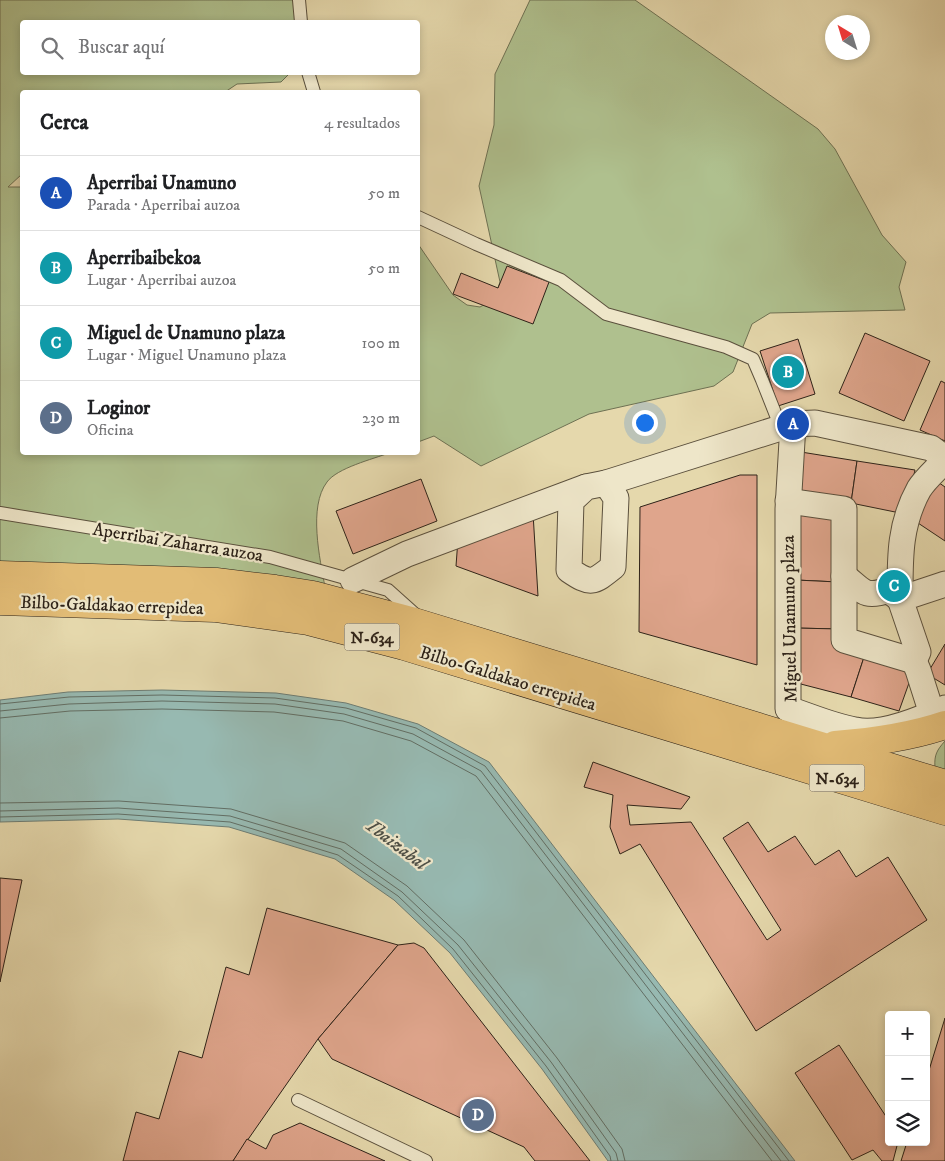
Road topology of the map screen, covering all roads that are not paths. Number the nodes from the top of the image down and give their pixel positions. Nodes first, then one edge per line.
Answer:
1 (299, 0) edge
2 (301, 20) edge
3 (309, 75) edge
4 (313, 90) edge
5 (420, 218) edge
6 (787, 426) junction
7 (945, 459) edge
8 (788, 501) junction
9 (0, 513) edge
10 (0, 575) edge
11 (844, 576) junction
12 (353, 580) junction
13 (945, 584) edge
14 (900, 599) junction
15 (0, 601) edge
16 (430, 626) junction
17 (914, 662) junction
18 (941, 718) edge
19 (822, 746) junction
20 (935, 781) edge
21 (945, 811) edge
22 (298, 1100) dead end
23 (426, 1161) edge

1 - 2 lane
3 - 4 lane
5 - 6 lane
6 - 7 street
6 - 8 street, Miguel Unamuno plaza
6 - 12 street
7 - 14 street
8 - 11 street
8 - 18 street, Miguel Unamuno plaza
9 - 12 lane, Aperribai Zaharra auzoa
10 - 16 highway, Bilbo-Galdakao errepidea / N-634
11 - 14 street
11 - 17 street
12 - 16 lane, Aperribai Zaharra auzoa
13 - 14 street
14 - 17 street
15 - 21 highway, Bilbo-Galdakao errepidea / N-634
16 - 19 highway, Bilbo-Galdakao errepidea / N-634
17 - 18 street
18 - 19 highway
18 - 20 highway
19 - 20 highway, Bilbo-Galdakao errepidea / N-634
20 - 21 highway
22 - 23 lane

